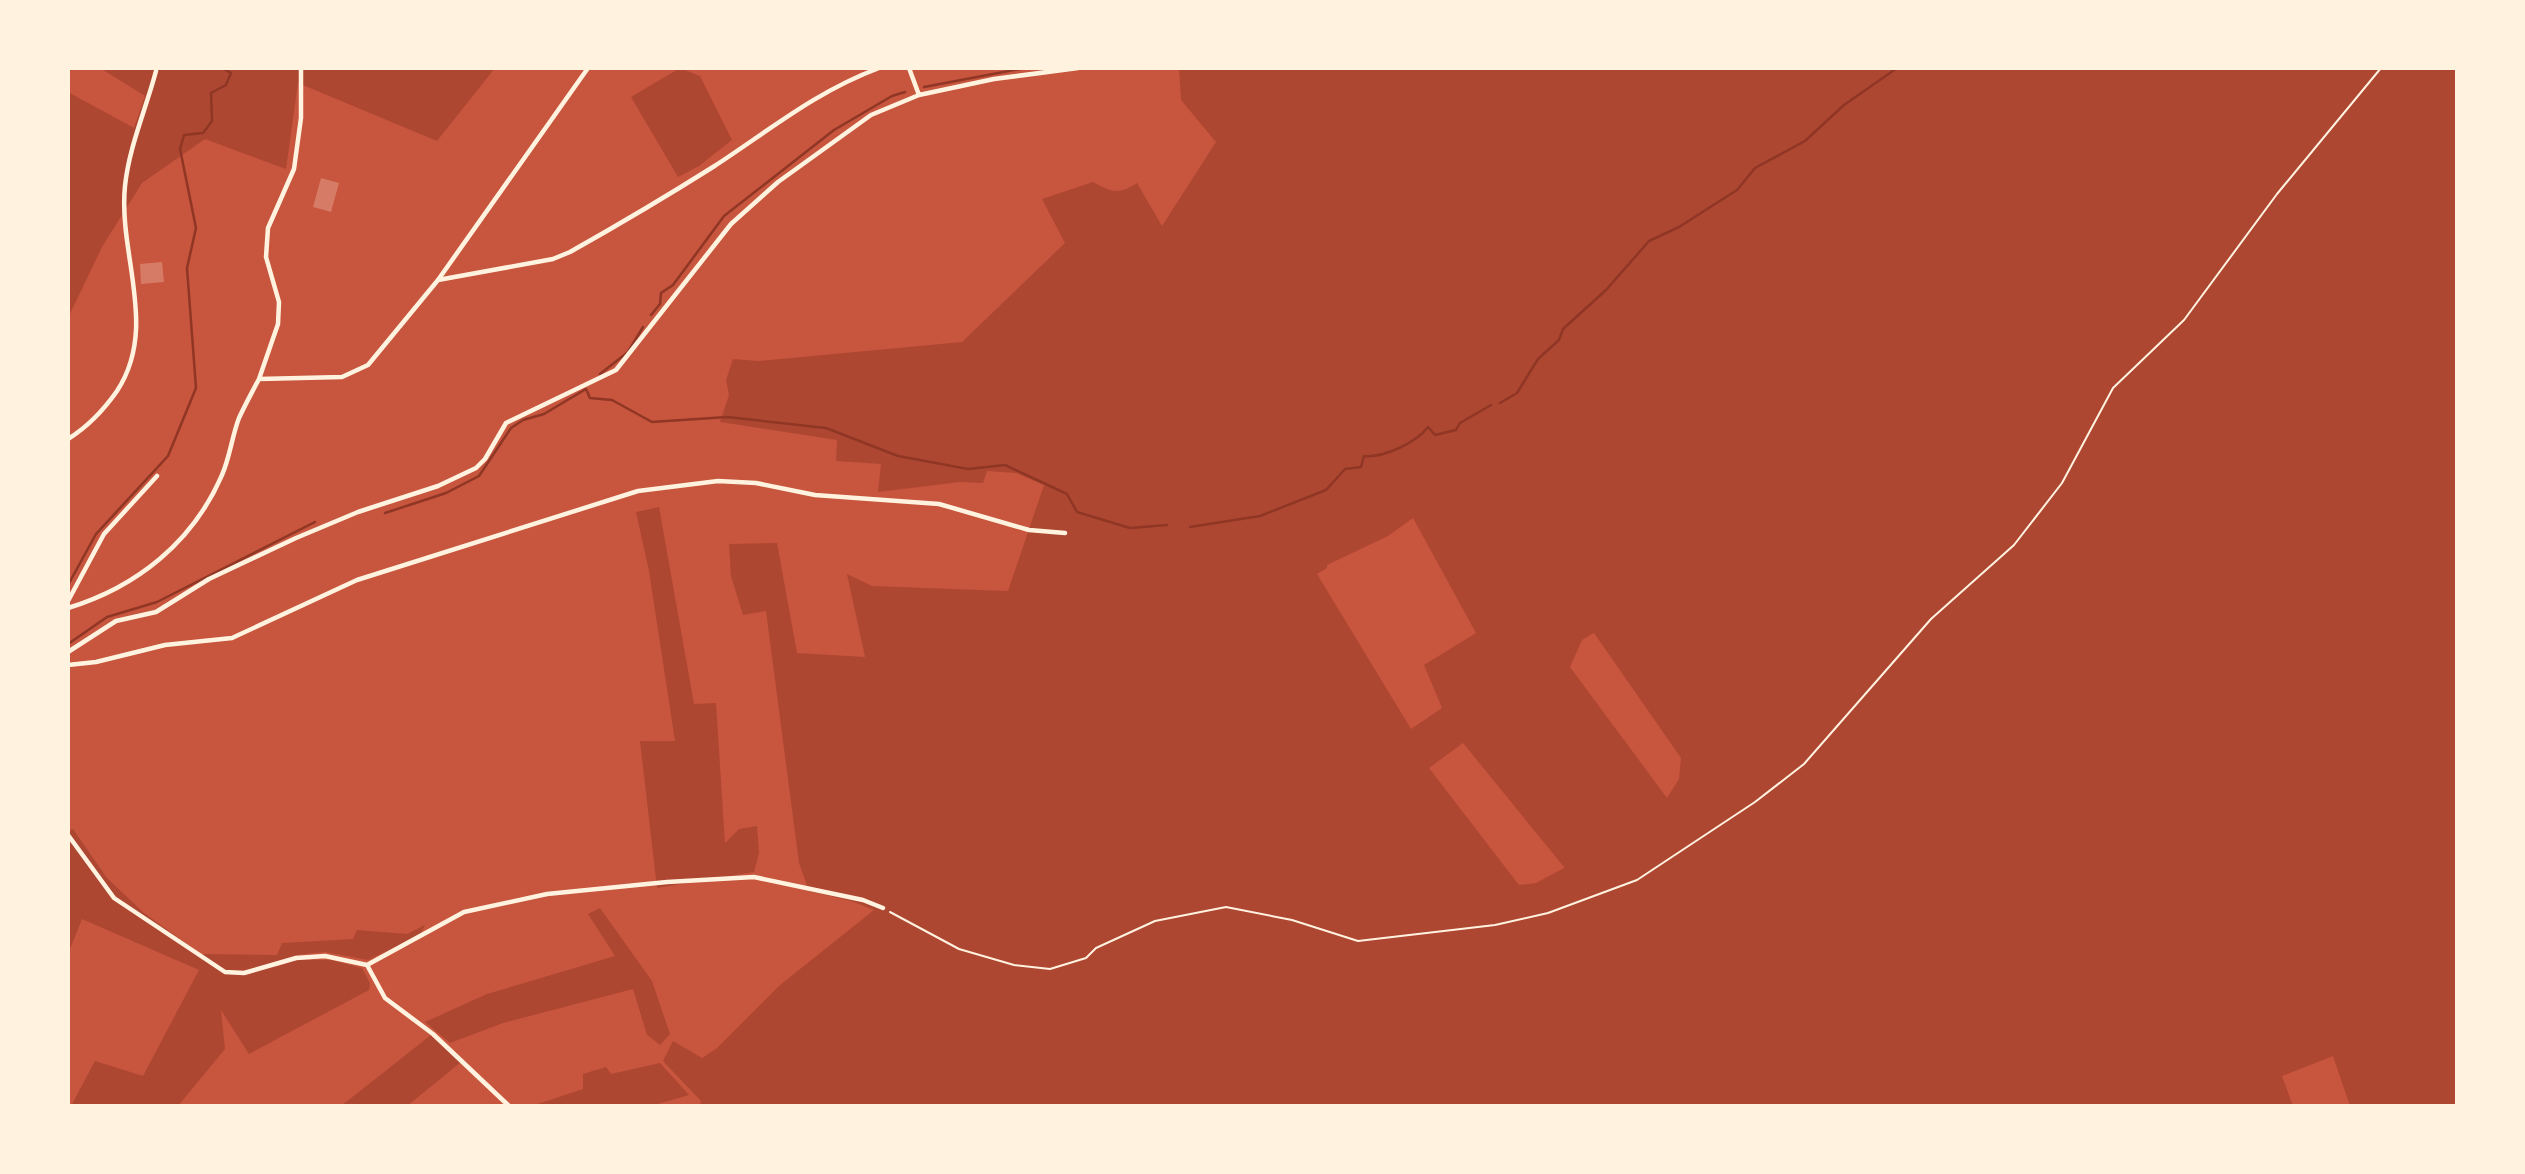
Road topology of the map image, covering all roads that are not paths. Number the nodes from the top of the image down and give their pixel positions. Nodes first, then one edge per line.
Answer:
1 (302, 68) edge
2 (588, 68) edge
3 (879, 68) edge
4 (909, 68) edge
5 (1078, 68) edge
6 (156, 71) dead end
7 (919, 94) junction
8 (438, 280) junction
9 (259, 379) junction
10 (68, 439) edge
11 (157, 475) dead end
12 (1065, 533) dead end
13 (68, 601) edge
14 (68, 608) edge
15 (68, 652) edge
16 (68, 665) edge
17 (68, 835) edge
18 (883, 908) road end
19 (367, 965) junction
20 (509, 1106) edge

1 - 9 street
2 - 8 street
3 - 8 street
4 - 7 street
5 - 7 street
6 - 10 street
7 - 15 street
8 - 9 street
9 - 14 street
11 - 13 street
12 - 16 street
17 - 19 street
18 - 19 street
19 - 20 street

